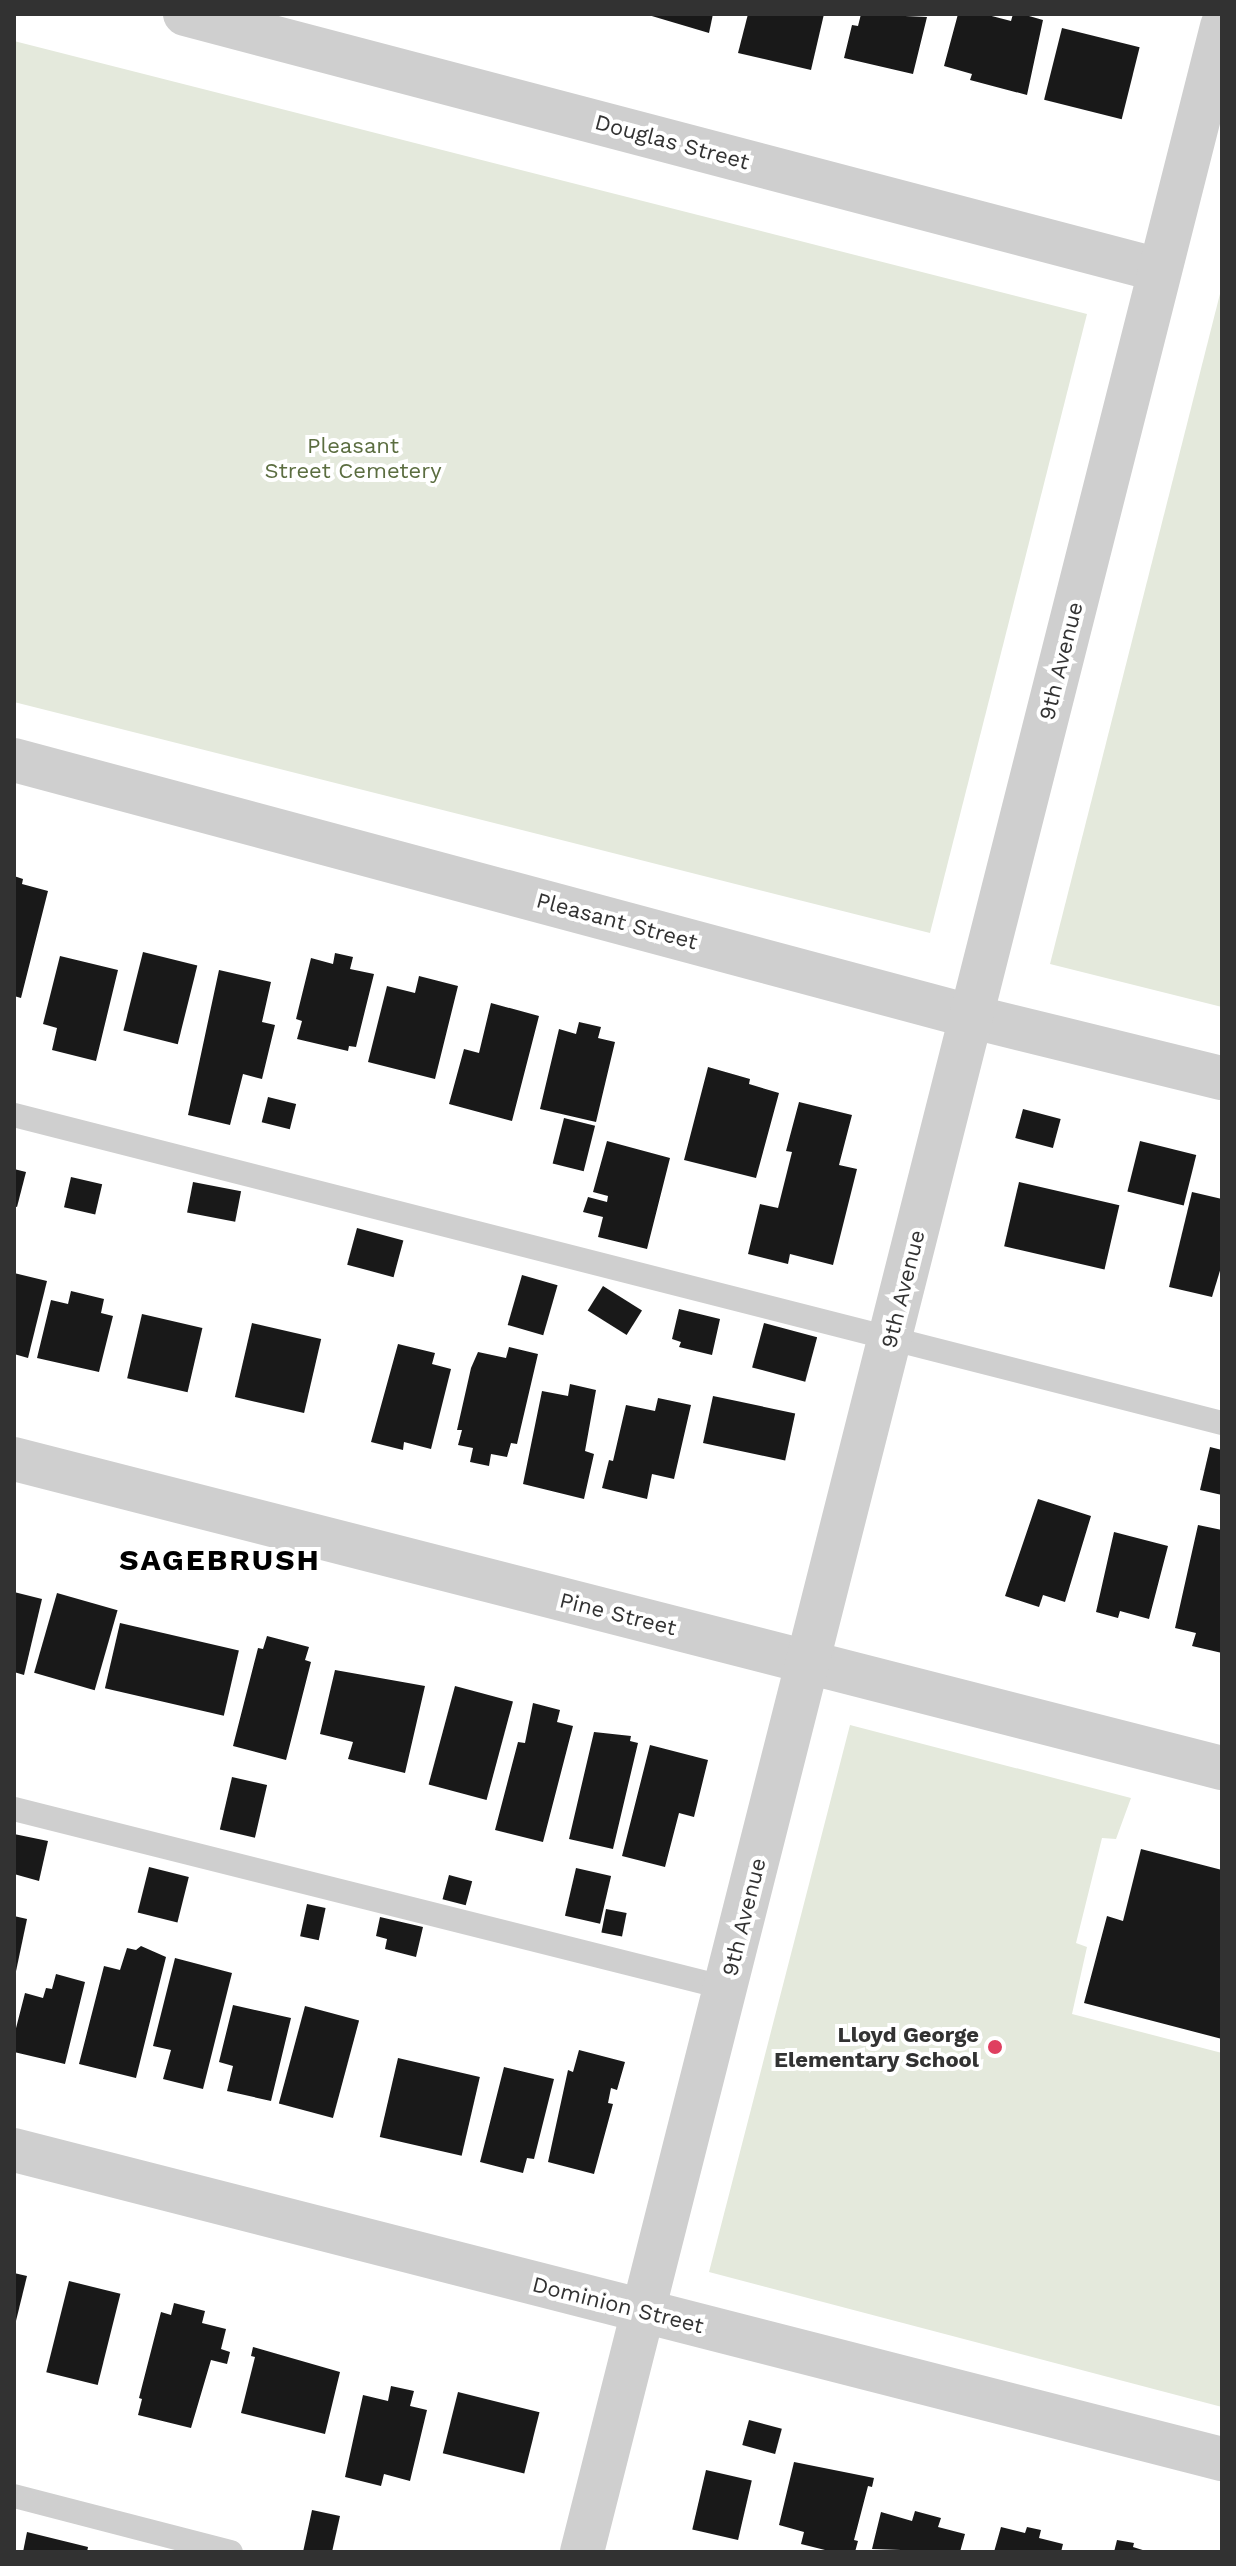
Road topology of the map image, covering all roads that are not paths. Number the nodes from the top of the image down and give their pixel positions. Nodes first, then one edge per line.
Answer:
1 (185, 14) edge
2 (1222, 26) edge
3 (1159, 270) junction
4 (14, 760) edge
5 (973, 1017) junction
6 (1222, 1078) edge
7 (14, 1115) edge
8 (891, 1339) junction
9 (1222, 1423) edge
10 (14, 1459) edge
11 (806, 1663) junction
12 (1222, 1768) edge
13 (14, 1809) edge
14 (726, 1988) junction
15 (14, 2150) edge
16 (645, 2312) junction
17 (1222, 2459) edge
18 (14, 2496) edge
19 (231, 2552) edge
20 (582, 2552) edge

1 - 3 street, Douglas Street
2 - 3 street, 9th Avenue
3 - 5 street, 9th Avenue
4 - 5 street, Pleasant Street
5 - 6 street, Pleasant Street
5 - 8 street, 9th Avenue
7 - 8 lane
8 - 9 lane
8 - 11 street, 9th Avenue
10 - 11 street, Pine Street
11 - 12 street, Pine Street
11 - 14 street, 9th Avenue
13 - 14 lane
14 - 16 street, 9th Avenue
15 - 16 street, Dominion Street
16 - 17 street, Dominion Street
16 - 20 street, 9th Avenue
18 - 19 lane

